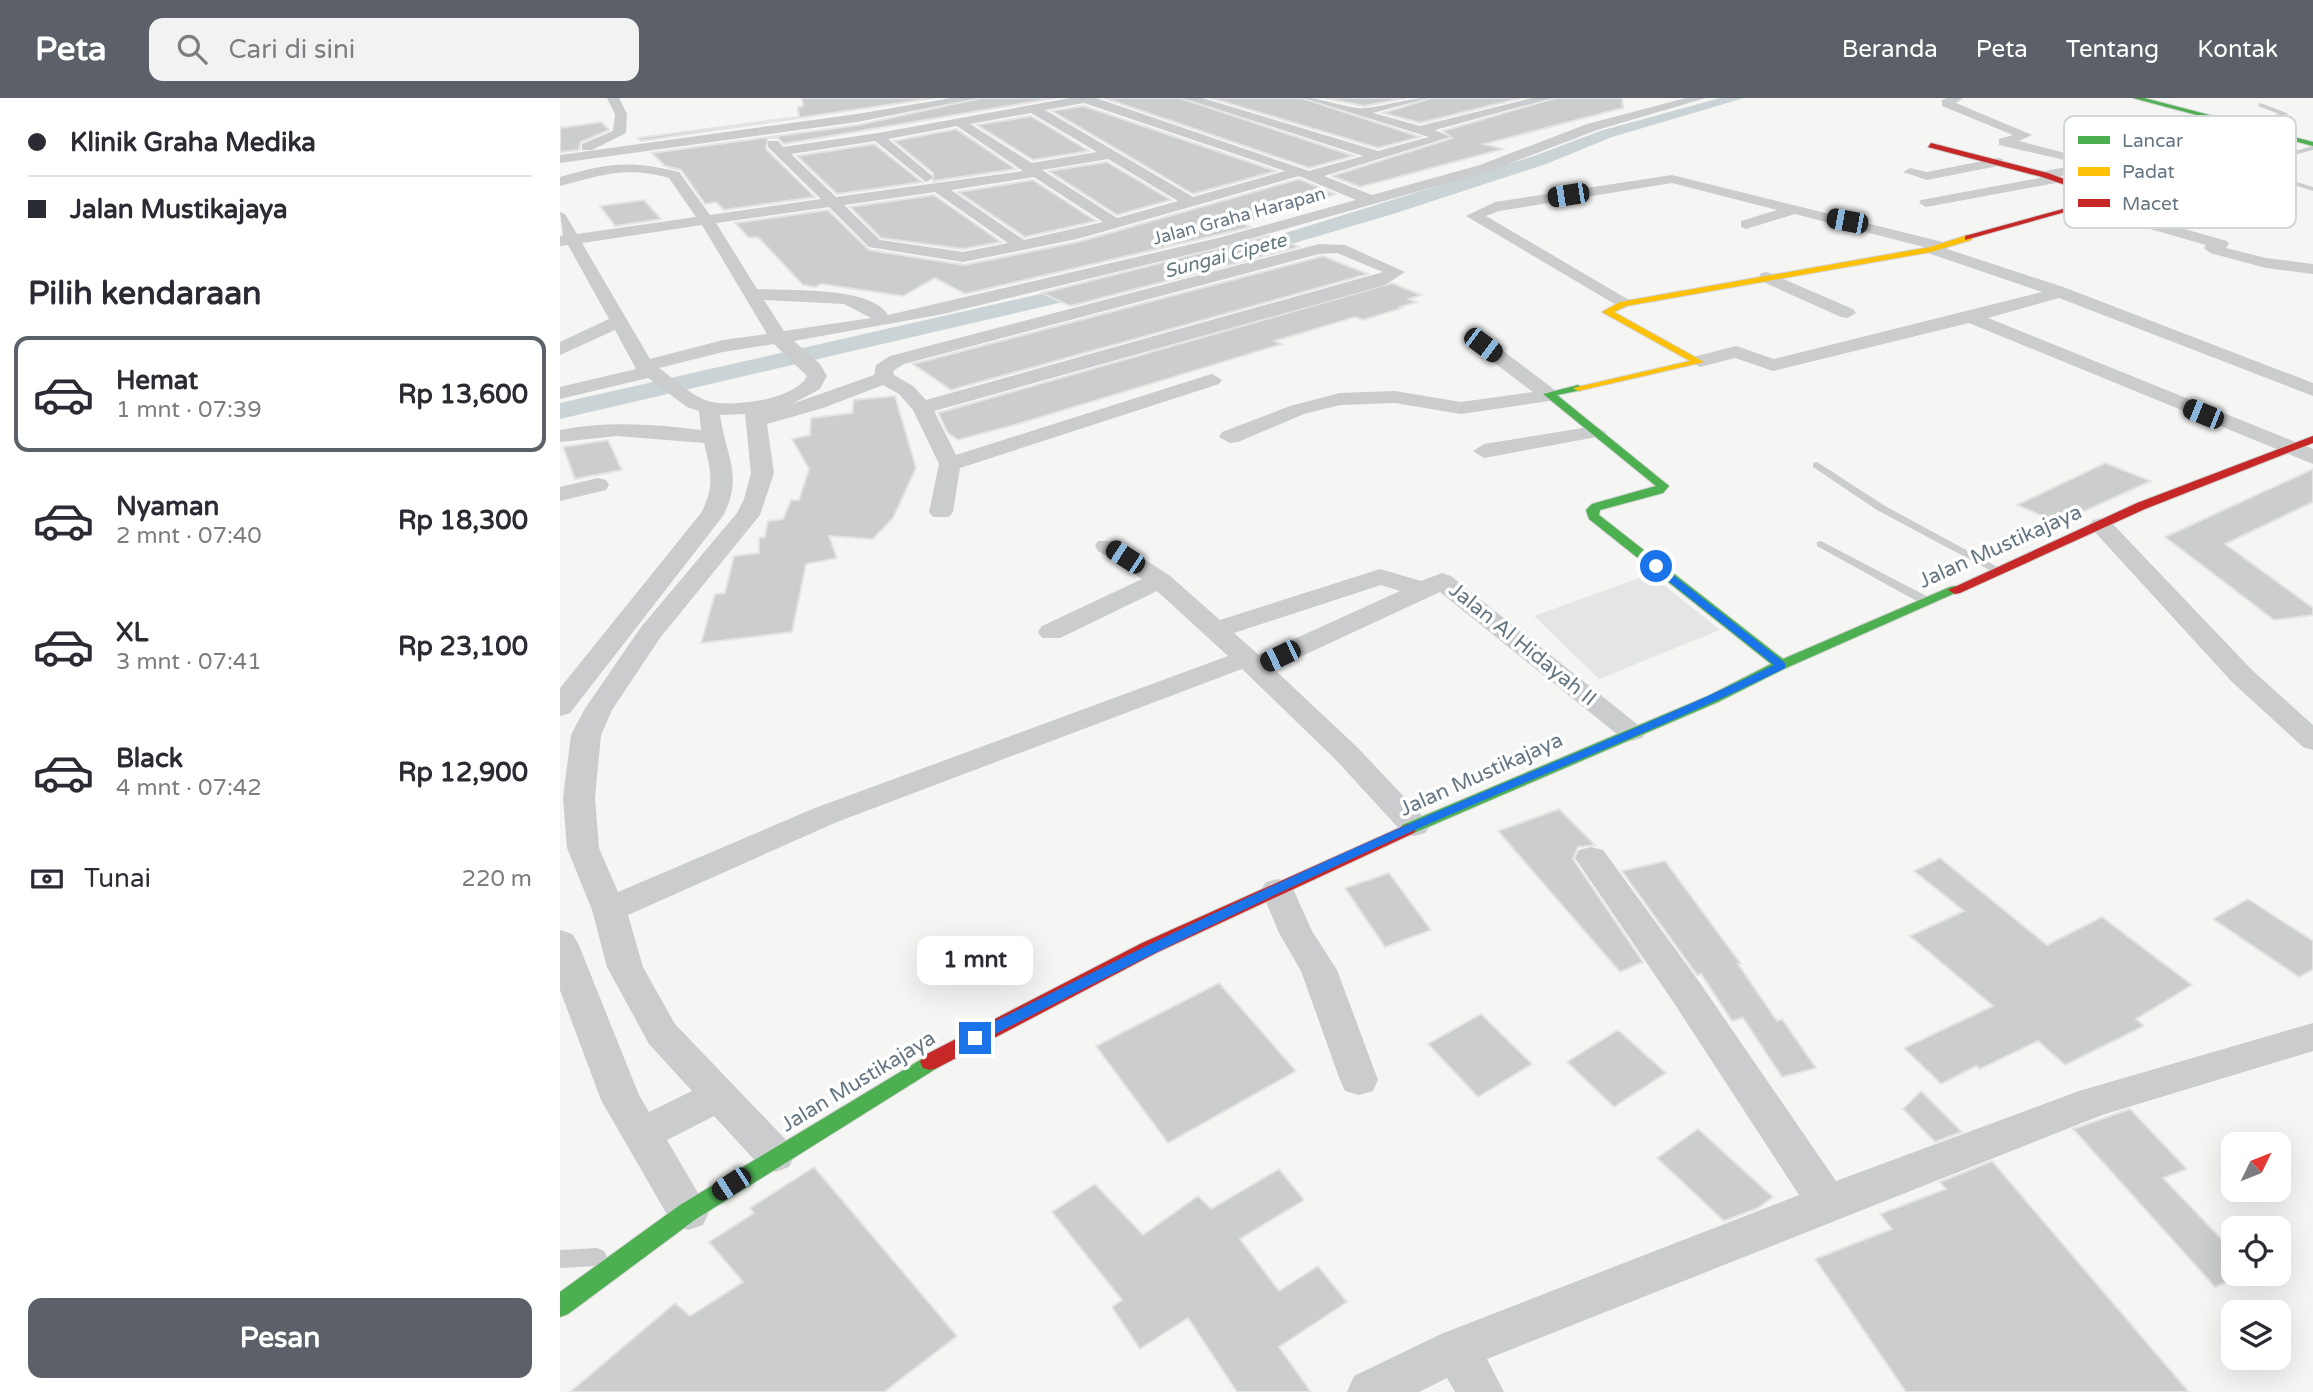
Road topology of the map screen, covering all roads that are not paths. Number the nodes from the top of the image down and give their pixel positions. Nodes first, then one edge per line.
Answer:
1 (613, 98) edge
2 (927, 98) edge
3 (972, 98) edge
4 (1189, 98) edge
5 (1310, 98) edge
6 (1422, 98) edge
7 (1546, 98) edge
8 (1700, 98) edge
9 (1957, 98) edge
10 (2136, 98) edge
11 (1087, 99) edge
12 (941, 104) junction
13 (2260, 105) dead end
14 (1034, 108) junction
15 (1360, 112) junction
16 (1126, 115) junction
17 (2206, 116) edge
18 (2276, 116) edge
19 (960, 123) junction
20 (1062, 125) junction
21 (1421, 130) junction
22 (878, 138) junction
23 (2296, 141) edge
24 (1983, 144) dead end
25 (1931, 145) dead end
26 (2313, 146) edge
27 (1952, 150) junction
28 (1190, 151) dead end
29 (2296, 151) edge
30 (1110, 154) junction
31 (591, 155) junction
32 (2064, 156) edge
33 (1381, 157) junction
34 (560, 159) edge
35 (1998, 162) junction
36 (607, 168) junction
37 (1028, 168) junction
38 (1910, 172) dead end
39 (1304, 173) junction
40 (1237, 174) dead end
41 (2064, 174) edge
42 (926, 177) junction
43 (2051, 177) junction
44 (2064, 181) edge
45 (560, 182) edge
46 (2296, 184) edge
47 (1260, 186) junction
48 (939, 188) junction
49 (2313, 189) edge
50 (830, 198) junction
51 (1370, 200) junction
52 (1192, 203) junction
53 (1926, 203) dead end
54 (1793, 210) junction
55 (2064, 211) edge
56 (560, 217) edge
57 (706, 220) junction
58 (1116, 224) junction
59 (1746, 224) dead end
60 (2165, 228) edge
61 (566, 241) edge
62 (1023, 247) junction
63 (1936, 248) junction
64 (2313, 269) edge
65 (1766, 277) junction
66 (2060, 292) junction
67 (751, 294) junction
68 (1623, 304) junction
69 (1847, 313) dead end
70 (1970, 317) junction
71 (620, 321) junction
72 (882, 322) junction
73 (783, 341) junction
74 (1483, 345) dead end
75 (560, 349) edge
76 (1700, 361) junction
77 (651, 372) junction
78 (884, 378) junction
79 (1212, 380) dead end
80 (2313, 390) edge
81 (560, 393) edge
82 (1549, 395) junction
83 (698, 402) junction
84 (922, 408) junction
85 (755, 414) junction
86 (1595, 432) junction
87 (560, 436) edge
88 (1230, 437) dead end
89 (713, 438) junction
90 (2313, 439) edge
91 (2288, 447) junction
92 (1484, 451) dead end
93 (2313, 457) edge
94 (950, 464) junction
95 (1816, 465) dead end
96 (598, 485) dead end
97 (560, 494) edge
98 (941, 512) dead end
99 (2101, 525) junction
100 (720, 527) junction
101 (1821, 544) dead end
102 (1107, 546) dead end
103 (1999, 571) junction
104 (1160, 580) junction
105 (1420, 590) junction
106 (1926, 601) junction
107 (1213, 631) junction
108 (1051, 632) dead end
109 (1251, 663) junction
110 (1781, 665) junction
111 (560, 707) edge
112 (560, 713) edge
113 (581, 728) edge
114 (1632, 732) junction
115 (2313, 741) edge
116 (1414, 826) junction
117 (1591, 858) dead end
118 (1278, 890) junction
119 (609, 910) junction
120 (560, 943) edge
121 (2313, 1037) edge
122 (1359, 1080) dead end
123 (719, 1096) junction
124 (640, 1134) junction
125 (775, 1155) junction
126 (1827, 1203) junction
127 (688, 1212) junction
128 (627, 1256) junction
129 (560, 1258) edge
130 (560, 1306) edge
131 (1457, 1349) junction
132 (1371, 1392) edge
133 (1480, 1392) edge

1 - 31 street
2 - 12 street
3 - 12 street
4 - 33 street
5 - 15 street
6 - 15 street
7 - 21 street
8 - 51 street, Jalan Graha Harapan
9 - 32 street
10 - 17 street
11 - 14 street
11 - 16 street
12 - 31 street
13 - 18 lane
14 - 19 street
14 - 20 street
15 - 21 street
16 - 20 street
16 - 28 street
16 - 39 street
19 - 22 street
19 - 37 street
20 - 30 street
21 - 33 street
22 - 42 street
22 - 50 street
23 - 26 street
24 - 27 street
25 - 27 street
26 - 29 lane
27 - 35 street
30 - 37 street
30 - 52 street
31 - 34 street
31 - 36 street
33 - 39 street
35 - 38 street
35 - 43 street
36 - 45 street
36 - 57 street
37 - 42 street
37 - 48 street
37 - 58 street
39 - 47 street
39 - 51 street
40 - 47 street
41 - 43 street
42 - 50 street
43 - 44 street
43 - 53 street
46 - 49 lane
47 - 52 street
48 - 50 street
48 - 62 street
50 - 57 street
50 - 62 street
51 - 72 street, Jalan Graha Harapan
52 - 58 street
54 - 59 street
54 - 63 street
54 - 68 street
55 - 63 street
56 - 61 street
57 - 61 street
57 - 67 street
58 - 62 street
60 - 64 street
61 - 71 street
63 - 65 street
63 - 66 street
65 - 68 street
65 - 69 street
66 - 70 street
66 - 80 street
67 - 72 street
67 - 73 street
68 - 76 street
70 - 76 street
70 - 91 street
71 - 75 street
71 - 77 street
72 - 73 street, Jalan Graha Harapan
73 - 77 street, Jalan Graha Harapan
73 - 85 street
74 - 82 street
76 - 82 street
77 - 81 street, Jalan Graha Harapan
77 - 83 street
78 - 84 street
78 - 84 street
78 - 85 street
79 - 94 street
82 - 86 street
82 - 88 street
83 - 85 street
83 - 89 street
84 - 94 street
85 - 100 street
86 - 92 street
86 - 110 street
87 - 89 street
89 - 100 street
90 - 91 street, Jalan Mustikajaya
91 - 93 street
91 - 99 street, Jalan Mustikajaya
94 - 98 street
95 - 103 lane
96 - 97 street
99 - 103 street, Jalan Mustikajaya
99 - 115 street
100 - 111 street
100 - 113 street
101 - 106 lane
102 - 104 street
103 - 106 street, Jalan Mustikajaya
104 - 107 street
104 - 108 street
105 - 107 street
105 - 109 street, Jalan Al Hidayah II
105 - 114 street, Jalan Al Hidayah II
106 - 110 street, Jalan Mustikajaya
107 - 109 street
109 - 116 street
109 - 119 street, Jalan Al Hidayah II
110 - 114 street, Jalan Mustikajaya
112 - 113 street
113 - 119 street
114 - 116 street, Jalan Mustikajaya
116 - 118 street, Jalan Mustikajaya
117 - 126 street
118 - 122 street
118 - 125 street, Jalan Mustikajaya
119 - 123 street
120 - 124 street
121 - 126 street
123 - 124 street
123 - 125 street
124 - 127 street
125 - 127 street, Jalan Mustikajaya
126 - 131 street
127 - 128 street, Jalan Mustikajaya
128 - 129 lane
128 - 130 street, Jalan Mustikajaya
131 - 132 street
131 - 133 street

